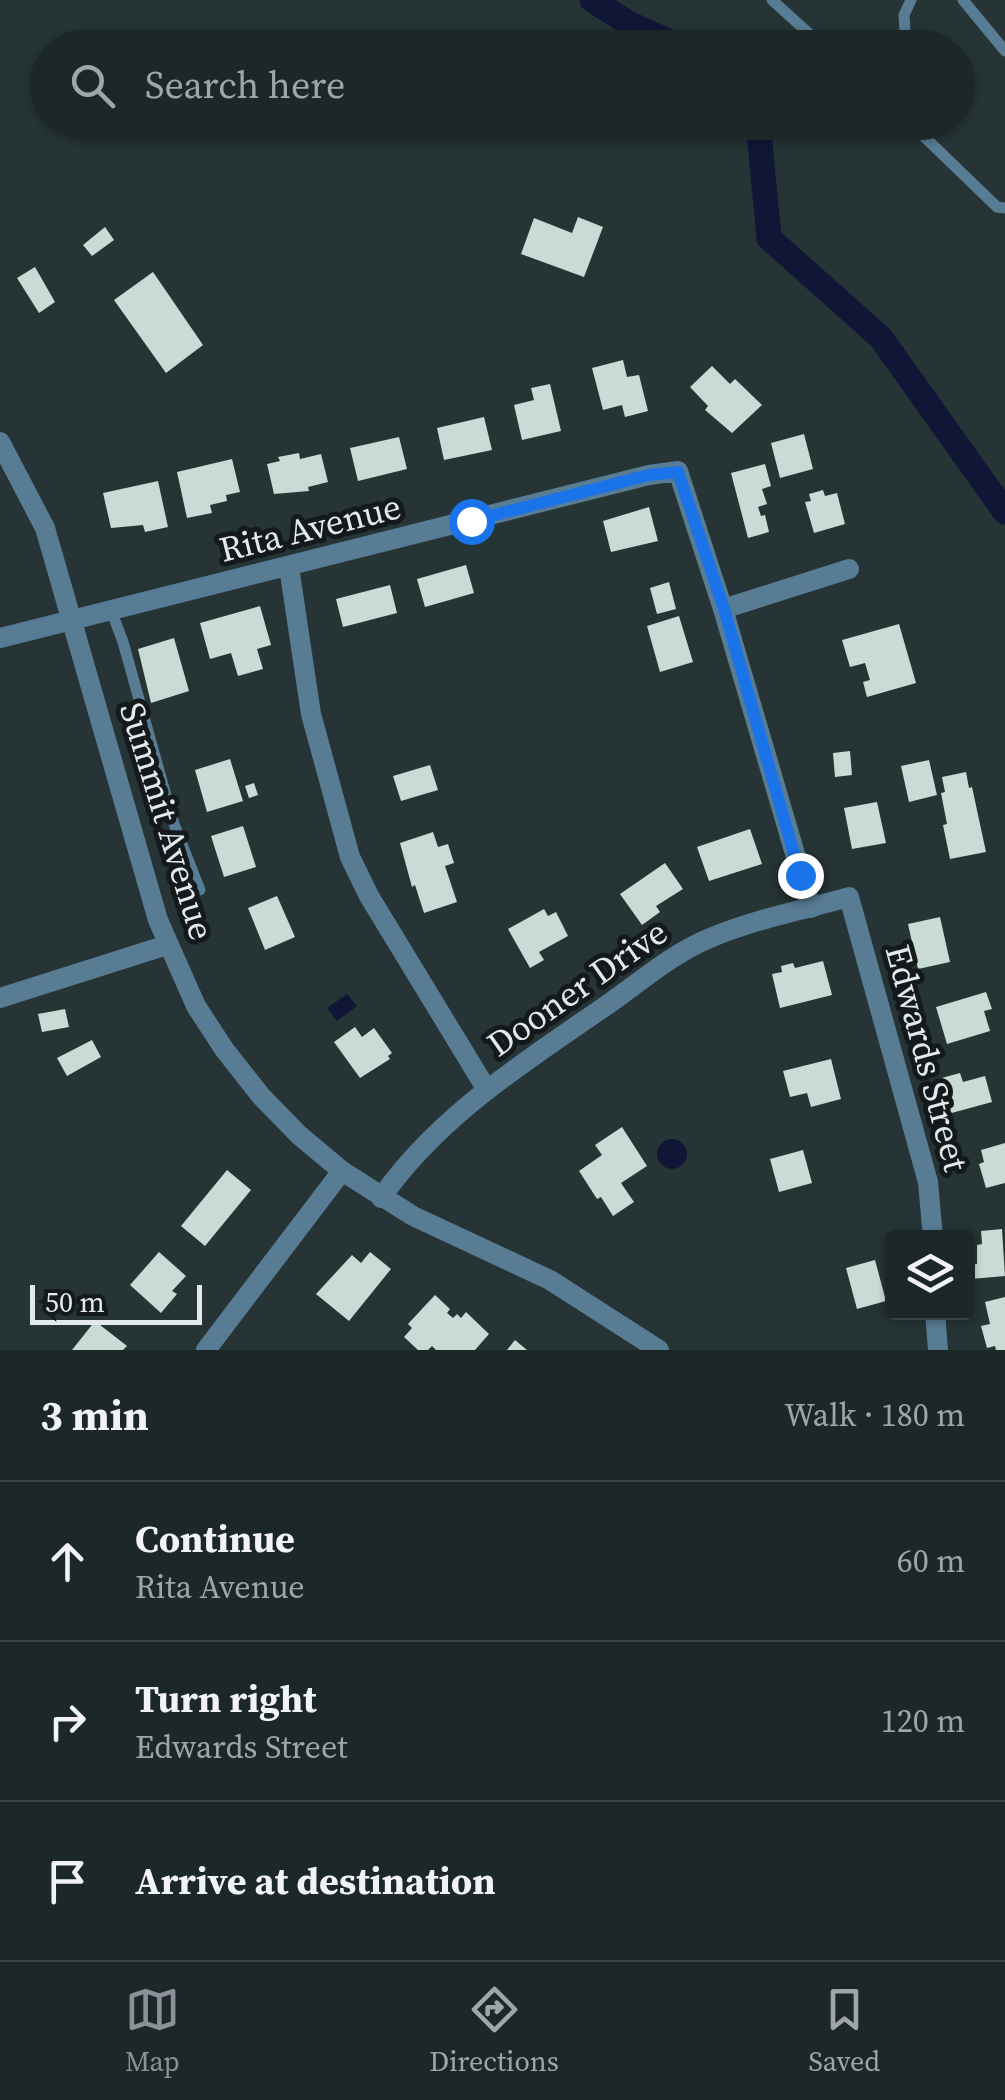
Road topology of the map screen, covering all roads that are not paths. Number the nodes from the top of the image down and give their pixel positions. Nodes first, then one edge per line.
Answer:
1 (772, 0) edge
2 (911, 0) edge
3 (963, 0) edge
4 (805, 30) edge
5 (905, 30) edge
6 (1005, 50) edge
7 (929, 140) edge
8 (1005, 208) edge
9 (0, 442) edge
10 (288, 567) junction
11 (849, 569) dead end
12 (724, 609) junction
13 (110, 610) junction
14 (73, 618) junction
15 (0, 638) edge
16 (200, 890) dead end
17 (849, 897) joint
18 (811, 908) junction
19 (167, 945) junction
20 (0, 998) edge
21 (487, 1090) junction
22 (342, 1171) junction
23 (381, 1198) junction
24 (932, 1230) edge
25 (936, 1320) edge
26 (206, 1350) edge
27 (659, 1350) edge
28 (938, 1350) edge

1 - 4 lane
2 - 5 lane
3 - 6 lane
7 - 8 lane
9 - 14 street, Summit Avenue
10 - 12 street, Rita Avenue
10 - 13 street, Rita Avenue
10 - 21 street
11 - 12 street
12 - 18 street
13 - 14 street, Rita Avenue
13 - 16 lane
14 - 15 street, Rita Avenue
14 - 19 street, Summit Avenue
17 - 18 street, Dooner Drive
17 - 24 street, Edwards Street
18 - 21 street, Dooner Drive
19 - 20 street
19 - 22 street, Summit Avenue
21 - 23 street, Dooner Drive
22 - 23 street, Summit Avenue
22 - 26 street
23 - 27 street, Summit Avenue
25 - 28 street

